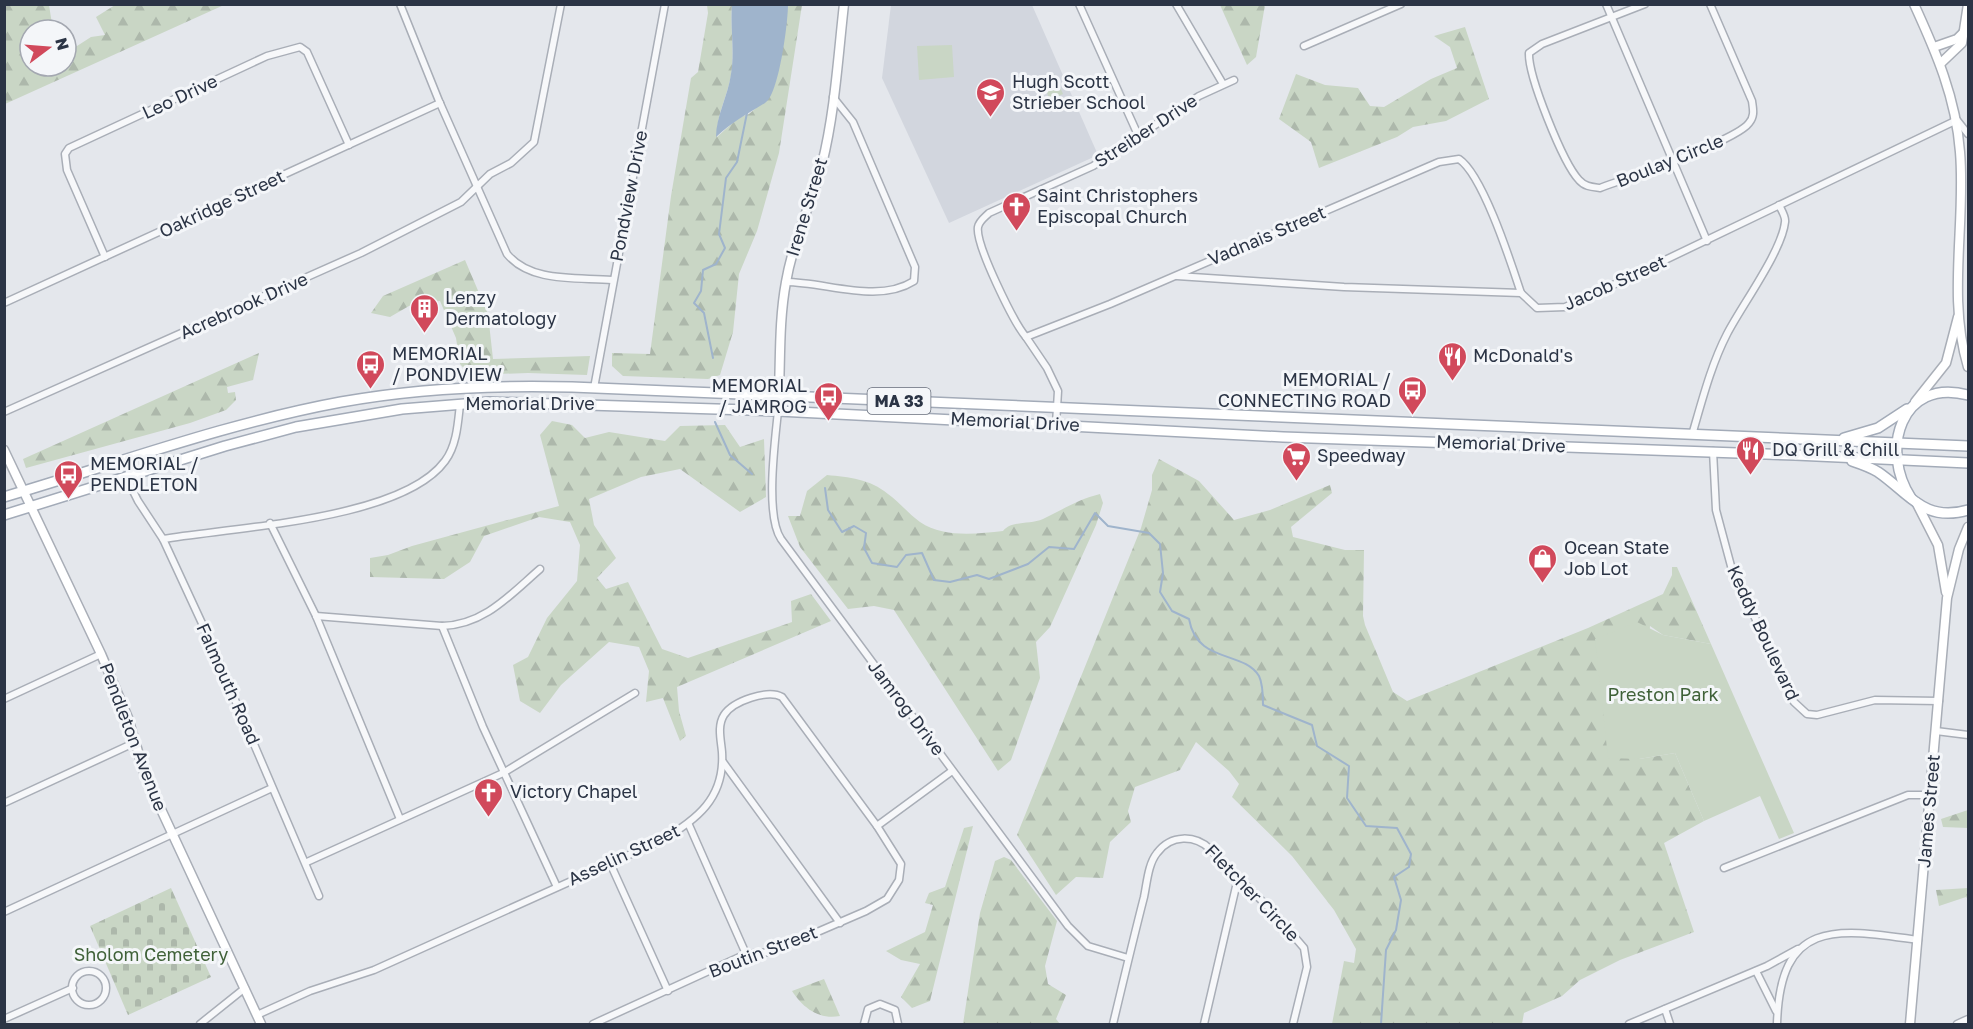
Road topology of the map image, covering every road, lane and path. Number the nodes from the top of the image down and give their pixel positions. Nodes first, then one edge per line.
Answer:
1 (561, 4) edge
2 (665, 4) edge
3 (844, 4) edge
4 (1079, 4) edge
5 (1176, 4) edge
6 (1401, 4) edge
7 (1606, 4) edge
8 (1645, 4) edge
9 (1710, 4) edge
10 (1914, 4) edge
11 (1968, 4) edge
12 (402, 5) edge
13 (1611, 17) junction
14 (1964, 32) junction
15 (1304, 46) dead end
16 (1934, 47) junction
17 (1941, 63) junction
18 (1234, 80) dead end
19 (1223, 84) junction
20 (833, 96) junction
21 (440, 103) junction
22 (1957, 120) junction
23 (1968, 134) edge
24 (1138, 135) junction
25 (348, 145) junction
26 (1674, 160) junction
27 (478, 188) junction
28 (1779, 205) junction
29 (1707, 242) junction
30 (105, 257) junction
31 (1177, 276) junction
32 (612, 280) junction
33 (786, 282) junction
34 (1521, 293) junction
35 (4, 303) edge
36 (1959, 314) junction
37 (1026, 337) junction
38 (1968, 367) edge
39 (594, 388) junction
40 (1968, 395) edge
41 (779, 396) junction
42 (460, 404) junction
43 (1912, 405) junction
44 (1056, 408) junction
45 (778, 411) junction
46 (4, 412) edge
47 (1056, 424) junction
48 (1495, 426) junction
49 (1692, 435) junction
50 (1831, 441) junction
51 (1898, 444) junction
52 (1497, 445) junction
53 (1968, 446) edge
54 (4, 450) edge
55 (1713, 452) junction
56 (1840, 457) junction
57 (1896, 460) junction
58 (1968, 464) edge
59 (126, 477) junction
60 (24, 491) junction
61 (4, 497) edge
62 (1913, 500) junction
63 (32, 508) junction
64 (1968, 510) edge
65 (4, 515) edge
66 (270, 523) junction
67 (1968, 527) edge
68 (163, 539) junction
69 (540, 569) dead end
70 (1947, 598) junction
71 (316, 615) junction
72 (442, 626) junction
73 (101, 654) junction
74 (635, 693) dead end
75 (4, 699) edge
76 (1939, 701) junction
77 (1936, 731) junction
78 (1968, 735) edge
79 (136, 742) junction
80 (722, 761) junction
81 (952, 771) junction
82 (503, 773) junction
83 (272, 788) junction
84 (1931, 795) junction
85 (4, 803) edge
86 (400, 819) junction
87 (689, 825) junction
88 (877, 825) junction
89 (171, 832) junction
90 (307, 862) junction
91 (610, 863) junction
92 (1724, 868) dead end
93 (1238, 878) junction
94 (557, 887) junction
95 (319, 896) dead end
96 (4, 912) edge
97 (840, 923) junction
98 (1918, 940) junction
99 (1803, 945) junction
100 (746, 954) junction
101 (1128, 958) junction
102 (1756, 971) junction
103 (73, 988) junction
104 (245, 988) junction
105 (668, 991) junction
106 (1665, 1009) junction
107 (257, 1015) junction
108 (1777, 1016) junction
109 (4, 1019) edge
110 (1968, 1019) edge
111 (200, 1024) edge
112 (261, 1024) edge
113 (593, 1024) edge
114 (864, 1024) edge
115 (898, 1024) edge
116 (1113, 1024) edge
117 (1204, 1024) edge
118 (1293, 1024) edge
119 (1629, 1024) edge
120 (1670, 1024) edge
121 (1777, 1024) edge
122 (1910, 1024) edge
123 (1957, 1024) edge

1 - 27 street, Acrebrook Drive
2 - 32 street, Pondview Drive
3 - 20 main road, Irene Street
4 - 24 street
5 - 19 street
6 - 15 street
7 - 13 street
8 - 13 street, Boulay Circle
9 - 26 street, Boulay Circle
10 - 16 main road
11 - 14 main road
12 - 21 street
13 - 26 street
13 - 26 street, Boulay Circle
14 - 16 main road
14 - 17 main road
16 - 17 main road
17 - 22 main road
18 - 19 street, Streiber Drive
19 - 24 street, Streiber Drive
20 - 33 main road, Irene Street
20 - 33 street
21 - 25 street, Oakridge Street
21 - 27 street
22 - 23 street
22 - 28 street, Jacob Street
22 - 36 main road
24 - 37 street, Streiber Drive
25 - 30 street, Oakridge Street
25 - 30 street, Leo Drive
26 - 29 street
27 - 32 street
27 - 46 street, Acrebrook Drive
28 - 29 street, Jacob Street
28 - 49 street
29 - 34 street, Jacob Street
30 - 35 street, Oakridge Street
31 - 34 street, Jacob Street
31 - 34 street, Vadnais Street
31 - 37 street, Vadnais Street
32 - 39 street, Pondview Drive
33 - 41 main road, Irene Street
36 - 38 main road
36 - 43 main road
37 - 44 street
39 - 41 main road, Memorial Drive / MA 33
39 - 60 main road, Memorial Drive / MA 33
40 - 43 main road
41 - 44 main road, Memorial Drive / MA 33
41 - 45 main road, Irene Street
42 - 45 main road, Memorial Drive / MA 33
42 - 59 main road, Memorial Drive / MA 33
42 - 66 street
43 - 50 main road
43 - 51 main road
44 - 47 street
44 - 48 main road, Memorial Drive / MA 33
45 - 47 main road, Memorial Drive / MA 33
45 - 81 street, Jamrog Drive
47 - 52 main road, Memorial Drive / MA 33
48 - 49 main road, Memorial Drive / MA 33
48 - 52 main road
49 - 50 main road, Memorial Drive / MA 33
50 - 51 main road, Memorial Drive / MA 33
51 - 53 main road, Memorial Drive / MA 33
51 - 57 main road
52 - 55 main road, Memorial Drive / MA 33
54 - 60 main road, Pendleton Avenue
55 - 56 main road, Memorial Drive / MA 33
55 - 76 street, Keddy Boulevard
56 - 57 main road, Memorial Drive / MA 33
56 - 62 main road
57 - 58 main road, Memorial Drive / MA 33
57 - 62 main road
59 - 63 main road, Memorial Drive / MA 33
59 - 68 street, Falmouth Road
60 - 61 main road, Memorial Drive / MA 33
60 - 63 main road, Pendleton Avenue
62 - 64 main road
62 - 70 main road, James Street
63 - 65 main road, Memorial Drive / MA 33
63 - 73 main road, Pendleton Avenue
66 - 68 street
66 - 71 street
67 - 70 main road, James Street
68 - 83 street, Falmouth Road
69 - 72 street
70 - 76 main road, James Street
71 - 72 street
71 - 86 street
72 - 82 street
73 - 75 street
73 - 79 main road, Pendleton Avenue
74 - 82 street
76 - 77 main road, James Street
77 - 78 street
77 - 84 main road, James Street
79 - 85 street
79 - 89 main road, Pendleton Avenue
80 - 87 street, Asselin Street
80 - 88 street, Asselin Street
80 - 97 street
81 - 88 street
81 - 101 street, Jamrog Drive
82 - 86 street
82 - 94 street
83 - 89 street
83 - 90 street, Falmouth Road
84 - 92 street
84 - 98 main road, James Street
86 - 90 street
87 - 91 street, Asselin Street
87 - 100 street
88 - 97 street, Boutin Street
89 - 96 street
89 - 104 main road, Pendleton Avenue
90 - 95 street, Falmouth Road
91 - 94 street, Asselin Street
91 - 105 street
93 - 101 street, Fletcher Circle
93 - 117 street
93 - 118 street, Fletcher Circle
94 - 107 street, Asselin Street
97 - 100 street, Boutin Street
98 - 99 street
98 - 122 main road, James Street
99 - 102 street
99 - 108 street
100 - 105 street, Boutin Street
101 - 116 street, Fletcher Circle
102 - 106 street
102 - 108 street
103 - 103 street
103 - 109 street
104 - 107 main road, Pendleton Avenue
104 - 111 street
105 - 113 street, Boutin Street
106 - 119 street
106 - 120 street
107 - 112 main road, Pendleton Avenue
108 - 121 street
110 - 123 street
114 - 115 street

